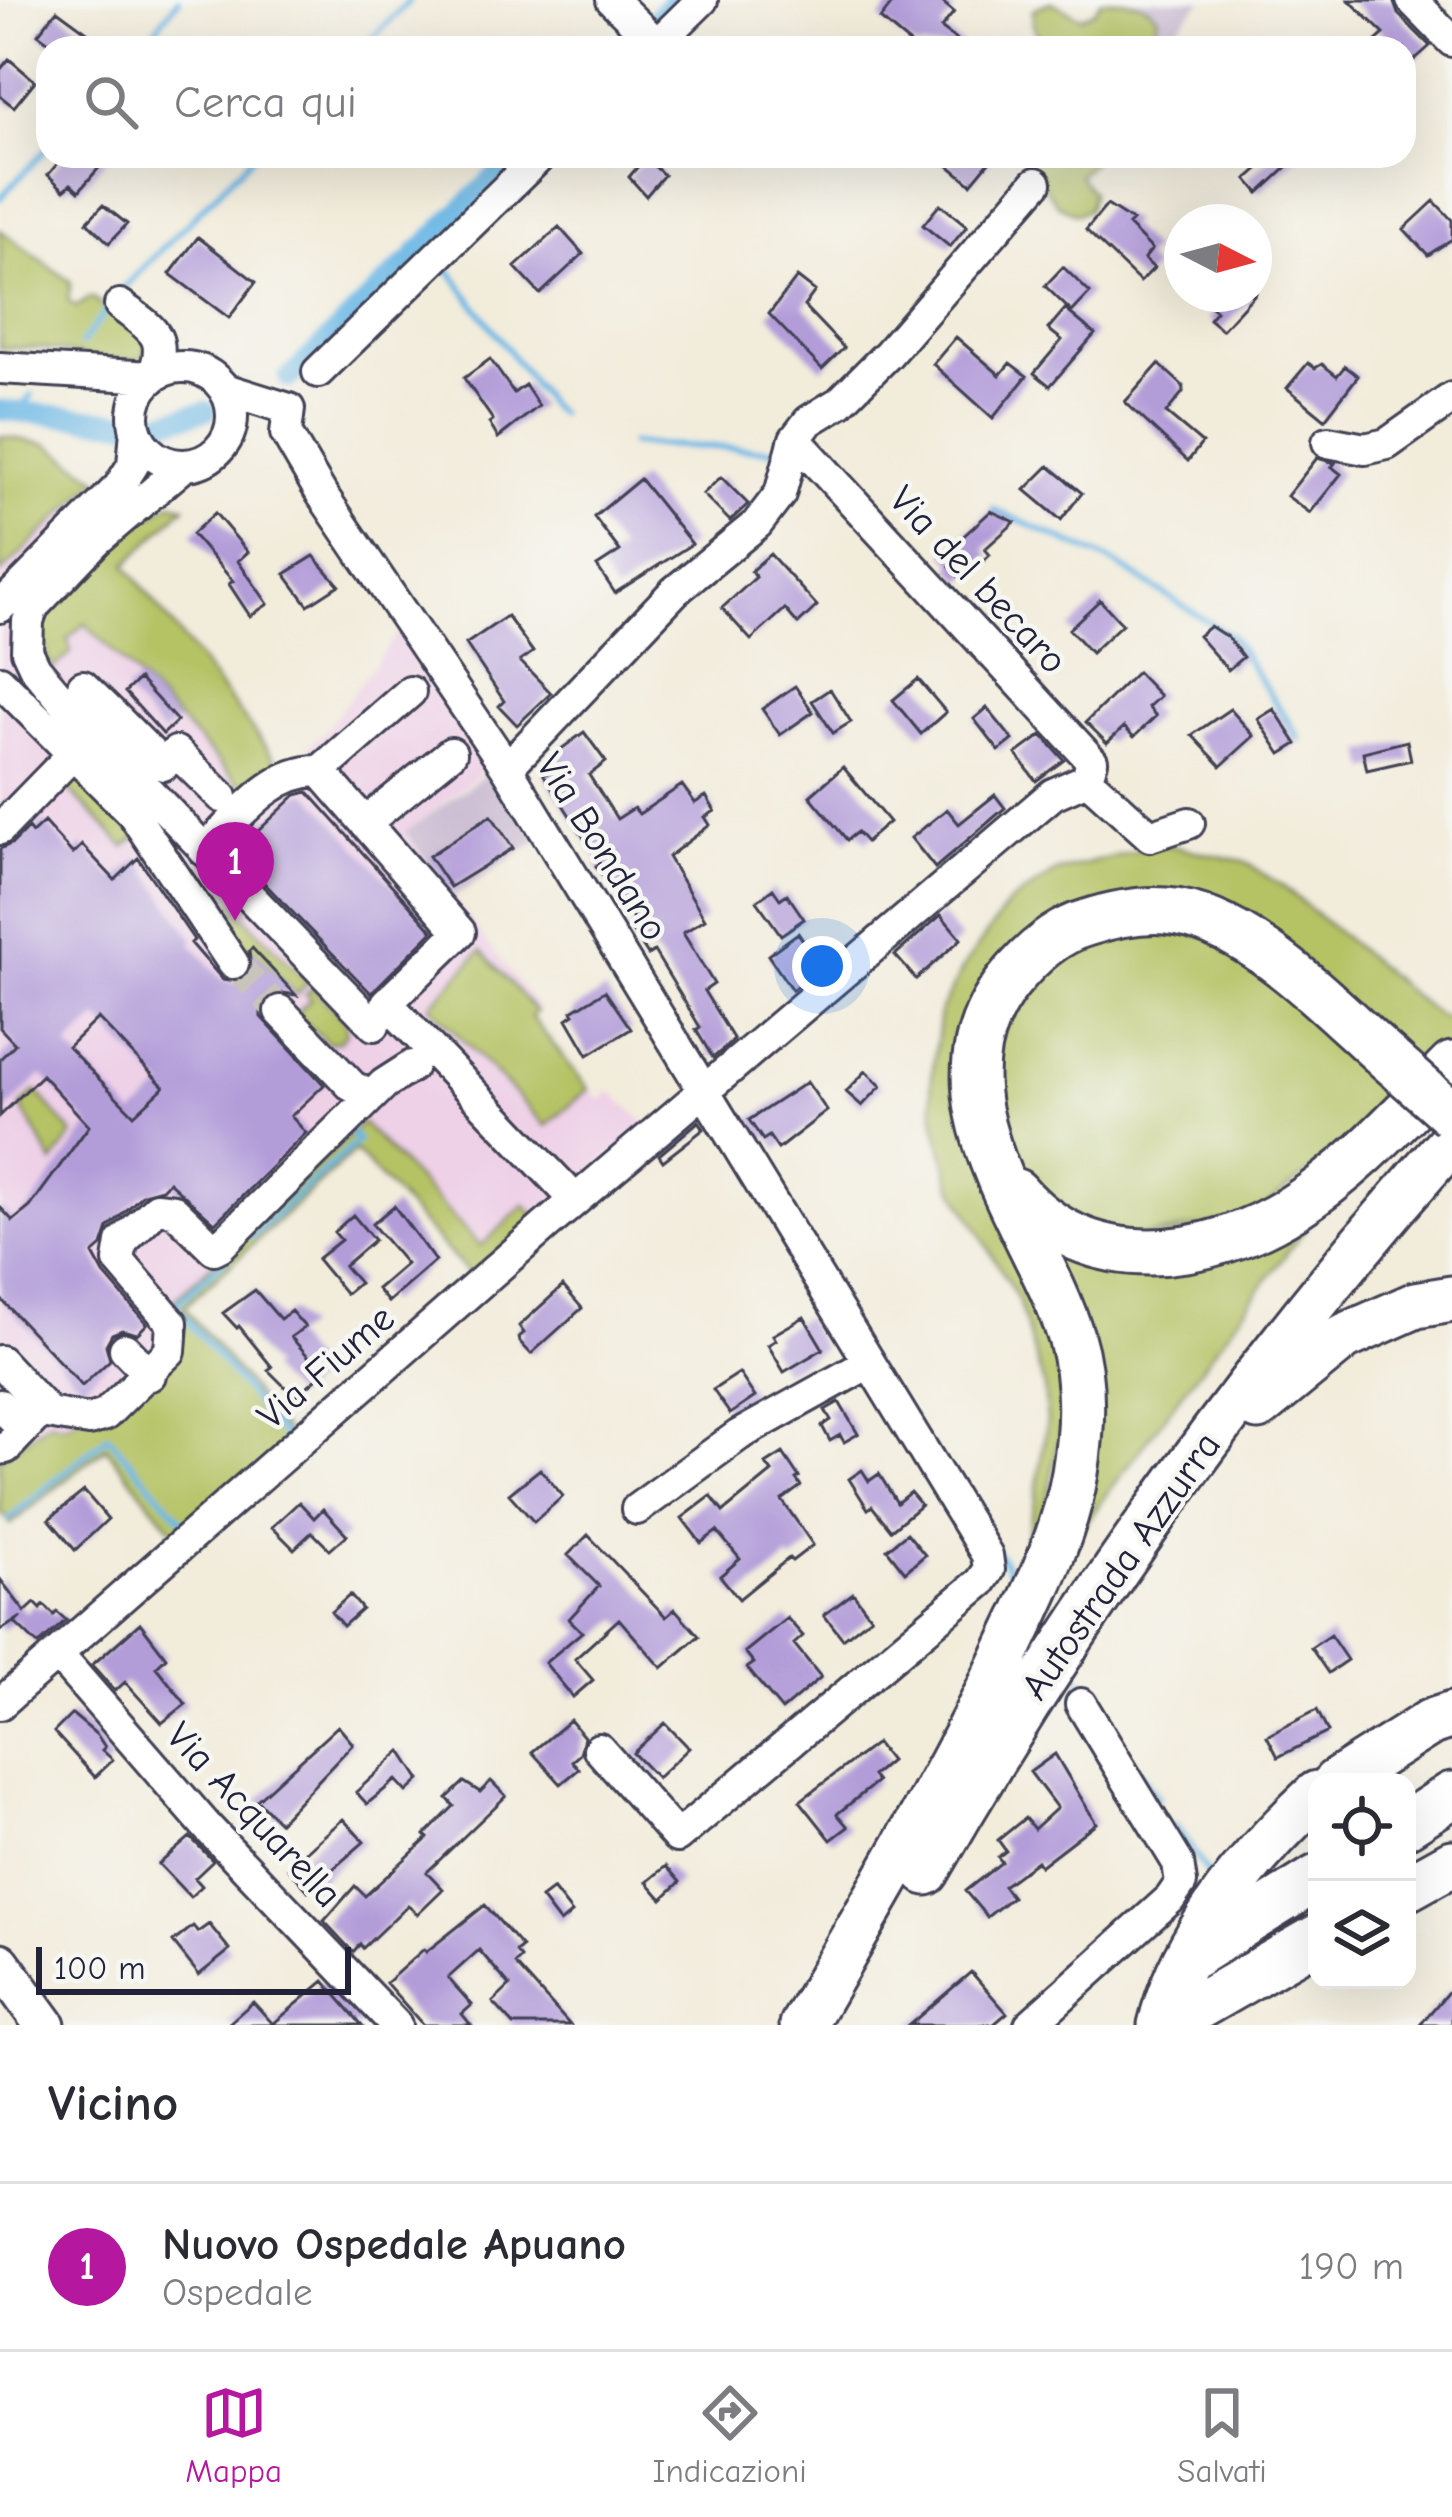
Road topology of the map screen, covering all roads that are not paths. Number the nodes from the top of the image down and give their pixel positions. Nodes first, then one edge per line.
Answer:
1 (612, 0) edge
2 (702, 0) edge
3 (1412, 0) edge
4 (647, 36) edge
5 (654, 36) edge
6 (1452, 41) edge
7 (529, 168) edge
8 (1036, 183) dead end
9 (120, 304) dead end
10 (0, 368) edge
11 (66, 373) junction
12 (318, 373) dead end
13 (152, 377) junction
14 (225, 389) junction
15 (1452, 398) edge
16 (287, 421) junction
17 (135, 424) junction
18 (226, 439) junction
19 (795, 439) junction
20 (1328, 442) dead end
21 (185, 465) junction
22 (0, 588) edge
23 (0, 607) edge
24 (0, 651) edge
25 (0, 681) edge
26 (410, 692) dead end
27 (87, 720) junction
28 (451, 753) dead end
29 (507, 768) junction
30 (320, 771) junction
31 (1087, 778) junction
32 (222, 797) dead end
33 (365, 823) junction
34 (1189, 823) dead end
35 (0, 829) edge
36 (204, 850) junction
37 (233, 962) tunnel mouth
38 (280, 1011) tunnel mouth
39 (374, 1025) dead end
40 (1452, 1065) edge
41 (412, 1066) dead end
42 (378, 1090) junction
43 (706, 1090) junction
44 (1452, 1096) edge
45 (1452, 1115) edge
46 (1452, 1140) edge
47 (989, 1161) junction
48 (564, 1188) dead end
49 (1452, 1299) edge
50 (125, 1349) dead end
51 (0, 1361) edge
52 (868, 1363) junction
53 (150, 1375) junction
54 (19, 1412) edge
55 (0, 1449) edge
56 (638, 1509) dead end
57 (1118, 1566) junction
58 (58, 1655) junction
59 (0, 1704) edge
60 (1081, 1704) dead end
61 (1452, 1715) edge
62 (977, 1717) junction
63 (598, 1749) dead end
64 (1350, 1773) edge
65 (1452, 1795) edge
66 (1308, 1802) edge
67 (1416, 1817) edge
68 (1452, 1863) edge
69 (1312, 1881) edge
70 (1416, 1883) edge
71 (1308, 1943) edge
72 (1189, 1958) junction
73 (0, 1963) edge
74 (45, 2025) edge
75 (397, 2025) edge
76 (803, 2025) edge
77 (837, 2025) edge
78 (1030, 2025) edge
79 (1164, 2025) edge

1 - 4 street
2 - 5 street
3 - 6 street
7 - 12 street
8 - 19 street
9 - 13 street
10 - 11 street
11 - 13 street
11 - 17 street
13 - 14 street
13 - 17 street
14 - 16 street
14 - 18 street
15 - 20 street
16 - 18 street
16 - 29 street, Via Bondano
17 - 21 street
17 - 22 street
17 - 23 street
18 - 21 street
19 - 29 street
19 - 31 street, Via del becaro
21 - 27 street
24 - 27 street
25 - 27 street
26 - 30 street
27 - 32 street
27 - 35 street
27 - 36 street
27 - 37 street
28 - 33 street
29 - 43 street, Via Bondano
30 - 33 street
30 - 36 street
31 - 34 street
31 - 43 street, Via Fiume
33 - 48 street
36 - 39 street
38 - 42 street
40 - 47 highway
41 - 42 street
42 - 53 street
43 - 52 street, Via Bondano
43 - 58 street, Via Fiume
44 - 62 highway
45 - 47 highway, bridge
46 - 57 highway, Autostrada Azzurra
47 - 62 highway
49 - 57 highway
50 - 53 street
51 - 54 street
52 - 56 street
52 - 63 street, Via Bondano
53 - 54 street
54 - 55 street
57 - 77 highway, Autostrada Azzurra
58 - 59 street, Via Fiume
58 - 75 street, Via Acquarella
60 - 78 street
61 - 64 highway
62 - 76 highway, Autostrada Azzurra
65 - 67 highway
66 - 72 highway
68 - 70 highway
69 - 72 highway
71 - 79 highway
72 - 79 highway
73 - 74 main road

